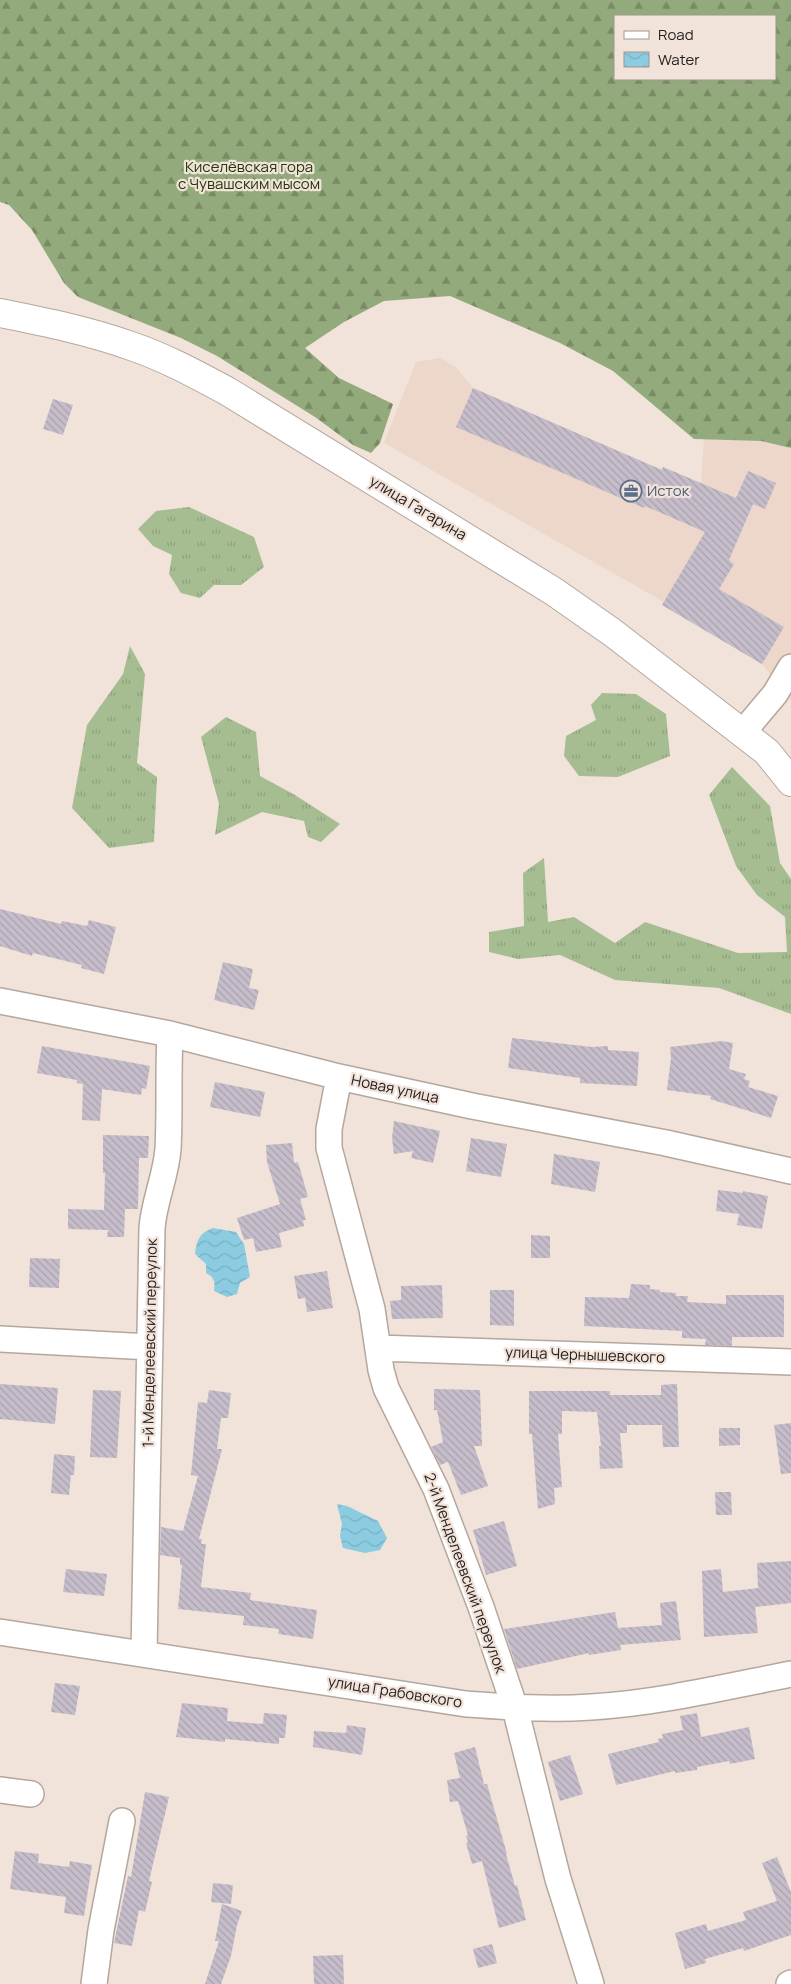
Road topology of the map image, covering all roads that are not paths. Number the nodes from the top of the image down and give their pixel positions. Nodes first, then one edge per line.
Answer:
1 (0, 313) edge
2 (791, 667) edge
3 (743, 732) junction
4 (791, 782) edge
5 (0, 1001) edge
6 (170, 1034) junction
7 (339, 1077) junction
8 (791, 1171) edge
9 (0, 1339) edge
10 (150, 1347) junction
11 (378, 1348) junction
12 (791, 1362) edge
13 (0, 1632) edge
14 (144, 1653) junction
15 (791, 1674) edge
16 (515, 1708) junction
17 (0, 1790) edge
18 (31, 1794) dead end
19 (122, 1822) dead end
20 (94, 1984) edge
21 (591, 1984) edge

1 - 3 main road, улица Гагарина
2 - 3 street
3 - 4 main road, улица Гагарина
5 - 6 street, Новая улица
6 - 7 street, Новая улица
6 - 10 street, 1-й Менделеевский переулок
7 - 8 street, Новая улица
7 - 11 street, 2-й Менделеевский переулок
9 - 10 street
10 - 14 street, 1-й Менделеевский переулок
11 - 12 street, улица Чернышевского
11 - 16 street, 2-й Менделеевский переулок
13 - 14 street, улица Грабовского
14 - 16 street, улица Грабовского
15 - 16 street, улица Грабовского
16 - 21 street, 2-й Менделеевский переулок
17 - 18 street
19 - 20 street

